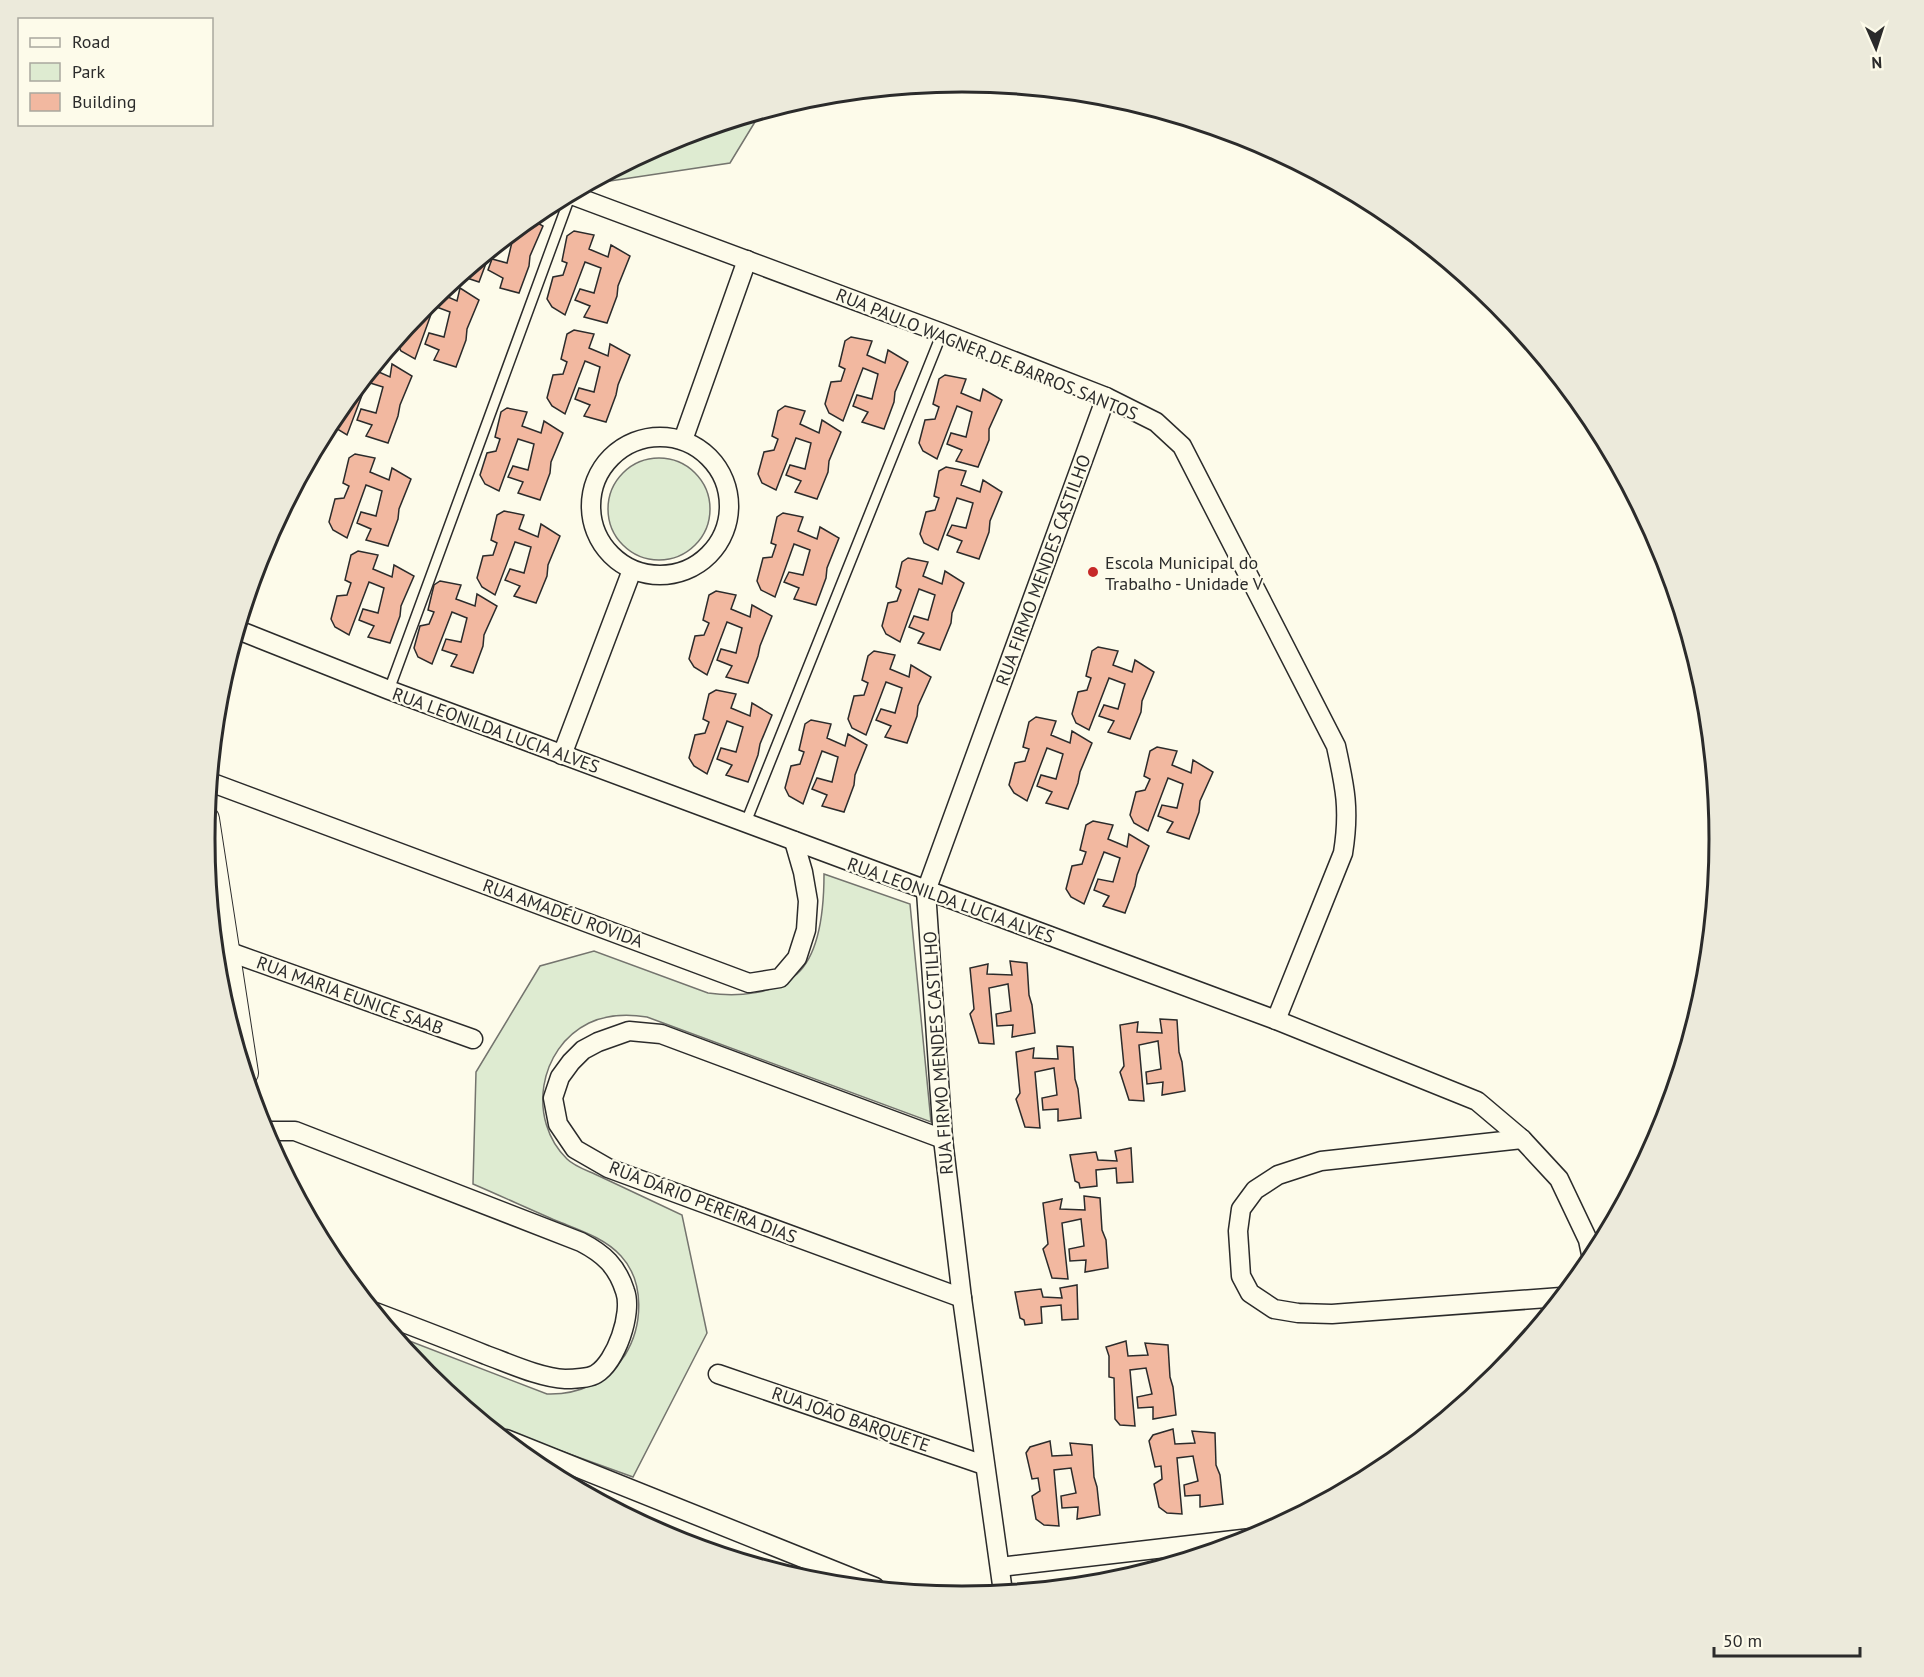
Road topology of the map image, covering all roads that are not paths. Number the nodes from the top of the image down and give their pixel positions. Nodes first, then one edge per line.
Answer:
1 (579, 197) edge
2 (566, 206) edge
3 (747, 260) junction
4 (942, 333) junction
5 (1106, 397) junction
6 (682, 440) junction
7 (632, 570) junction
8 (244, 632) edge
9 (389, 690) junction
10 (562, 755) junction
11 (217, 785) edge
12 (746, 822) junction
13 (794, 841) junction
14 (217, 889) edge
15 (926, 891) junction
16 (227, 951) junction
17 (237, 1019) edge
18 (1276, 1020) junction
19 (473, 1039) dead end
20 (275, 1131) edge
21 (1521, 1138) junction
22 (943, 1139) junction
23 (1589, 1244) edge
24 (962, 1298) junction
25 (1551, 1298) edge
26 (389, 1317) edge
27 (718, 1374) dead end
28 (533, 1450) edge
29 (984, 1464) junction
30 (1208, 1544) edge
31 (1000, 1567) junction
32 (849, 1576) edge
33 (1002, 1584) edge

1 - 3 street, RUA PAULO WAGNER DE BARROS SANTOS
2 - 9 lane
3 - 4 street, RUA PAULO WAGNER DE BARROS SANTOS
3 - 6 street
4 - 5 street, RUA PAULO WAGNER DE BARROS SANTOS
4 - 12 lane
5 - 15 street, RUA FIRMO MENDES CASTILHO
5 - 18 street, RUA PAULO WAGNER DE BARROS SANTOS
6 - 7 street
6 - 7 street
7 - 10 street
8 - 9 street, RUA LEONILDA LUCIA ALVES
9 - 10 street, RUA LEONILDA LUCIA ALVES
10 - 12 street, RUA LEONILDA LUCIA ALVES
11 - 13 street, RUA AMADÉU ROVIDA
12 - 13 street, RUA LEONILDA LUCIA ALVES
13 - 15 street, RUA LEONILDA LUCIA ALVES
14 - 16 street
15 - 18 street, RUA LEONILDA LUCIA ALVES
15 - 22 street, RUA FIRMO MENDES CASTILHO
16 - 17 street
16 - 19 street, RUA MARIA EUNICE SAAB
18 - 21 street, RUA LEONILDA LUCIA ALVES
20 - 26 street
21 - 23 street, RUA LEONILDA LUCIA ALVES
21 - 25 street
22 - 24 street, RUA FIRMO MENDES CASTILHO
22 - 24 street, RUA DÁRIO PEREIRA DIAS
24 - 29 street, RUA FIRMO MENDES CASTILHO
27 - 29 street, RUA JOÃO BARQUETE
28 - 32 street
29 - 31 street, RUA FIRMO MENDES CASTILHO
30 - 31 street
31 - 33 street, RUA FIRMO MENDES CASTILHO

